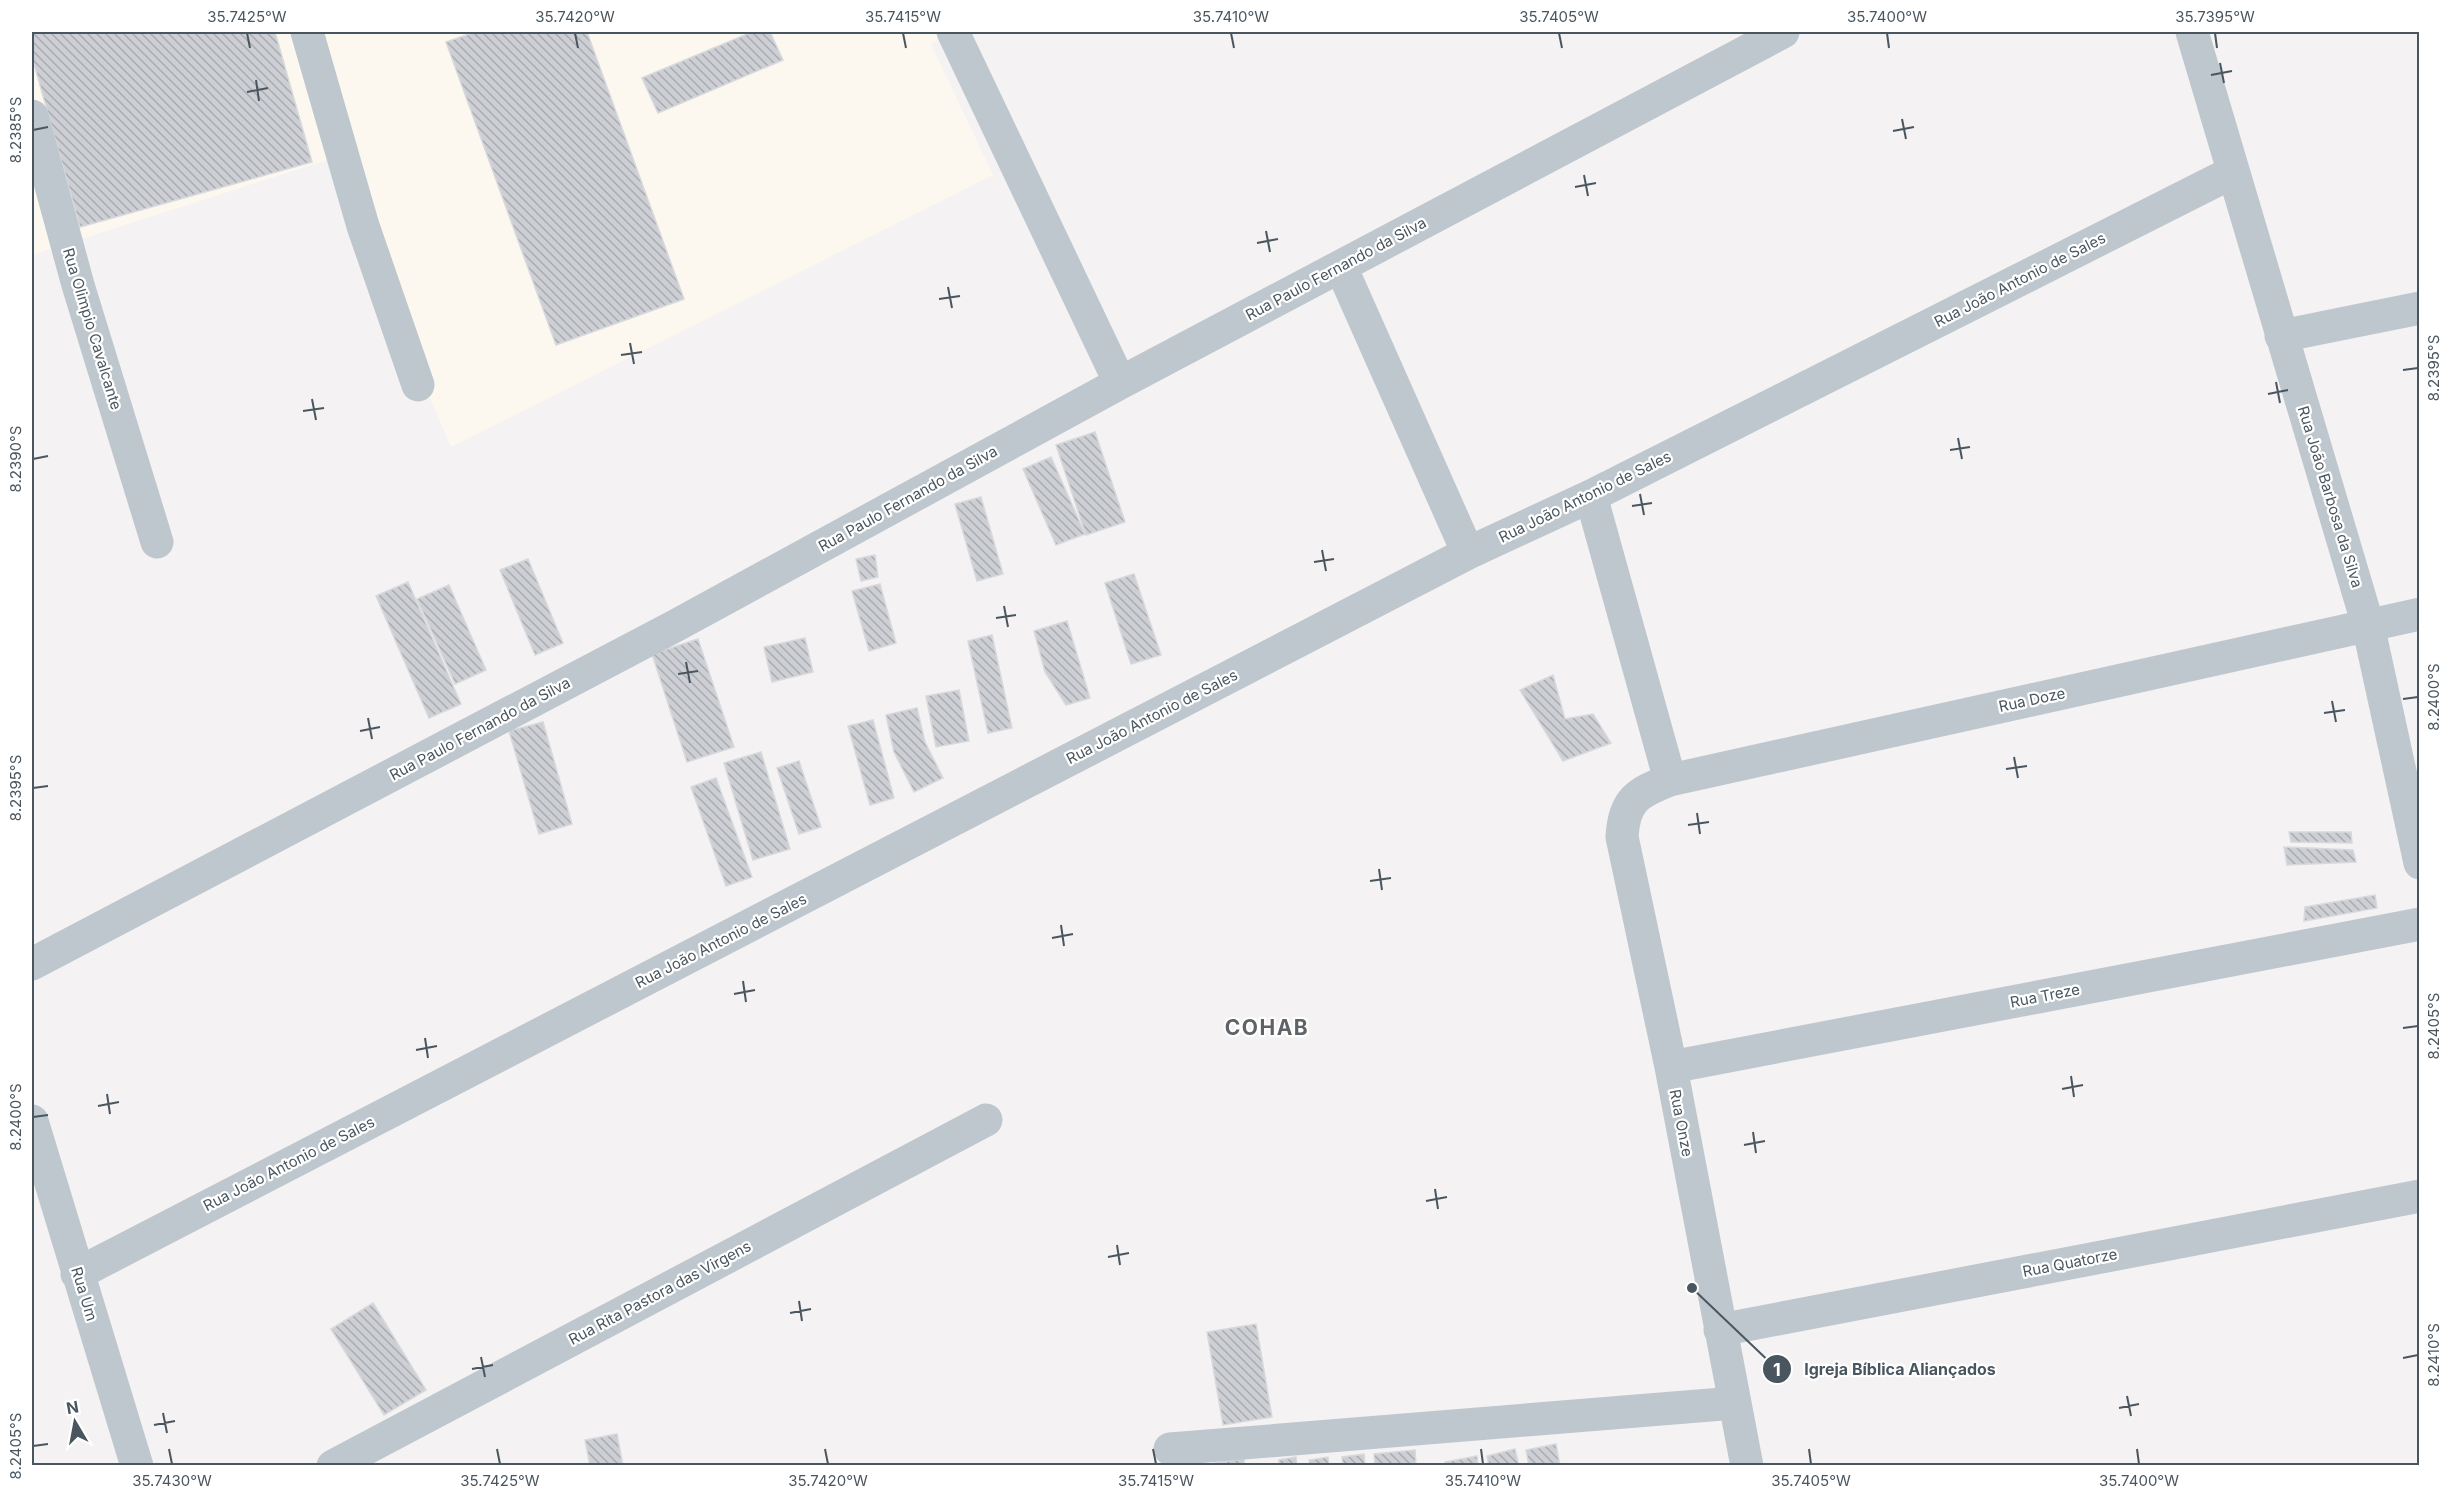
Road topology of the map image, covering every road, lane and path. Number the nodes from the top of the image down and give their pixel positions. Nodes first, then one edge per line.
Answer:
1 (307, 32) edge
2 (952, 32) edge
3 (1783, 32) edge
4 (2192, 32) edge
5 (32, 116) edge
6 (2233, 172) junction
7 (1341, 267) junction
8 (2420, 308) edge
9 (2281, 336) junction
10 (1120, 383) junction
11 (418, 385) dead end
12 (1591, 496) junction
13 (158, 542) dead end
14 (1468, 554) junction
15 (2420, 614) edge
16 (2368, 625) junction
17 (1658, 785) junction
18 (2420, 863) edge
19 (2420, 924) edge
20 (32, 964) edge
21 (1671, 1067) junction
22 (986, 1120) dead end
23 (32, 1121) edge
24 (2420, 1196) edge
25 (77, 1274) junction
26 (1720, 1330) junction
27 (1735, 1403) junction
28 (1170, 1449) dead end
29 (137, 1466) edge
30 (333, 1466) edge
31 (1747, 1466) edge

1 - 11 street
2 - 10 street
3 - 7 street, Rua Paulo Fernando da Silva
4 - 6 street, Rua João Barbosa da Silva
5 - 13 street, Rua Olimpio Cavalcante
6 - 9 street, Rua João Barbosa da Silva
6 - 12 street, Rua João Antonio de Sales
7 - 10 street, Rua Paulo Fernando da Silva
7 - 14 street
8 - 9 street
9 - 16 street, Rua João Barbosa da Silva
10 - 20 street, Rua Paulo Fernando da Silva
12 - 14 street, Rua João Antonio de Sales
12 - 17 street
14 - 25 street, Rua João Antonio de Sales
15 - 16 street, Rua Doze
16 - 17 street, Rua Doze
16 - 18 street, Rua João Barbosa da Silva
17 - 21 street, Rua Onze
19 - 21 street, Rua Treze
21 - 26 street, Rua Onze
22 - 30 street, Rua Rita Pastora das Virgens
23 - 25 street, Rua Um
24 - 26 street, Rua Quatorze
25 - 29 street, Rua Um
26 - 27 street, Rua Onze
27 - 28 street
27 - 31 street, Rua Onze

